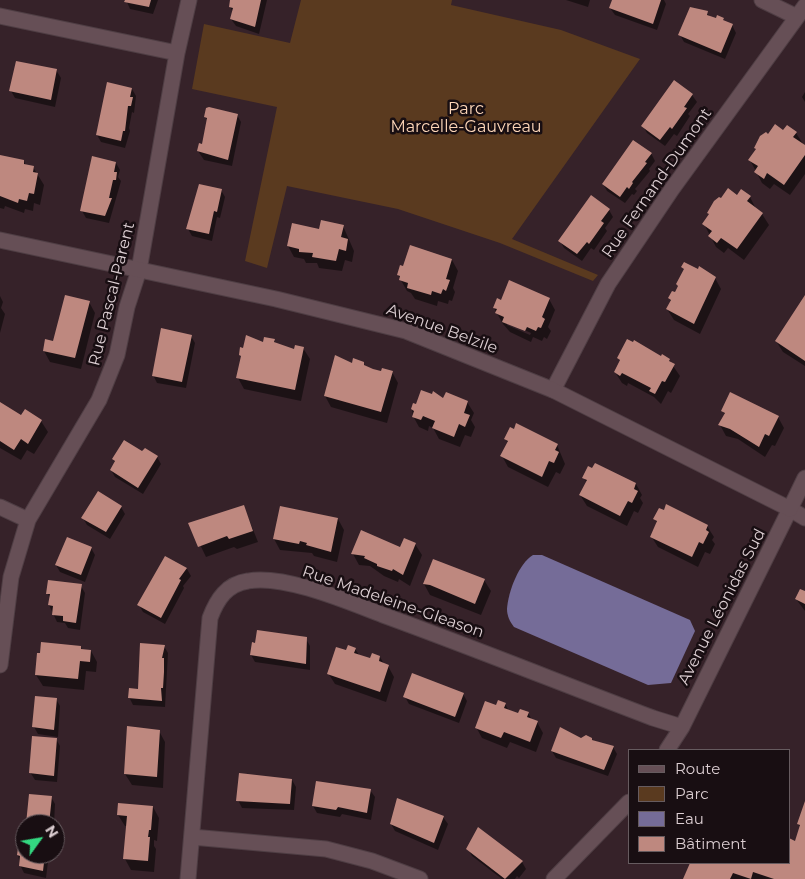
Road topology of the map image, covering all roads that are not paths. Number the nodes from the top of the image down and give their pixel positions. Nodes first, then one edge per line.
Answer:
1 (189, 0) edge
2 (762, 0) edge
3 (801, 11) edge
4 (0, 16) edge
5 (176, 52) junction
6 (0, 240) edge
7 (139, 270) junction
8 (553, 390) junction
9 (805, 478) edge
10 (0, 506) edge
11 (790, 509) junction
12 (805, 518) edge
13 (28, 520) junction
14 (0, 665) edge
15 (682, 727) junction
16 (668, 749) edge
17 (628, 803) edge
18 (192, 836) junction
19 (188, 879) edge
20 (420, 879) edge
21 (554, 879) edge

1 - 5 street, Rue Pascal-Parent
2 - 3 street
3 - 8 street, Rue Fernand-Dumont
4 - 5 street
5 - 7 street, Rue Pascal-Parent
6 - 7 street, Avenue Belzile
7 - 8 street, Avenue Belzile
7 - 13 street, Rue Pascal-Parent
8 - 11 street, Avenue Belzile
9 - 11 street, Avenue Léonidas Sud
10 - 13 street
11 - 12 street, Avenue Belzile
11 - 15 street, Avenue Léonidas Sud
13 - 14 street, Rue Pascal-Parent
15 - 16 street, Avenue Léonidas Sud
15 - 18 street, Rue Madeleine-Gleason
17 - 21 street
18 - 19 street, Rue Madeleine-Gleason
18 - 20 street

